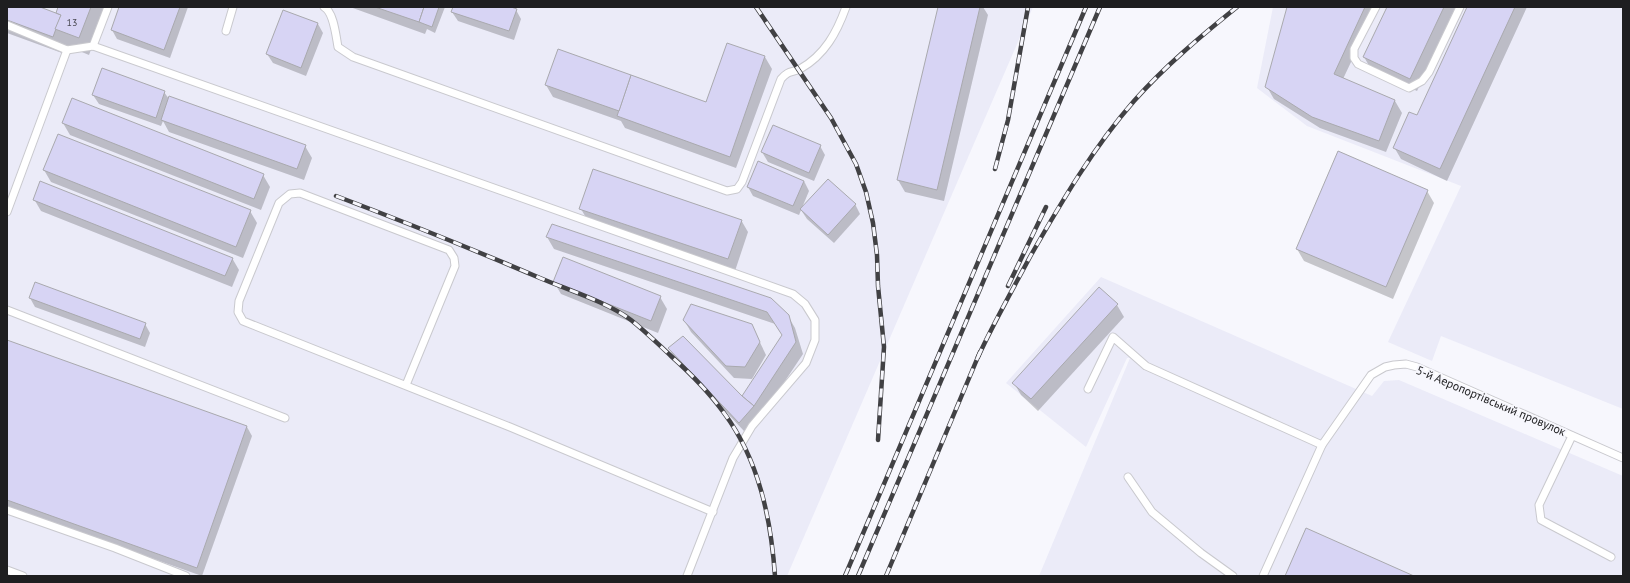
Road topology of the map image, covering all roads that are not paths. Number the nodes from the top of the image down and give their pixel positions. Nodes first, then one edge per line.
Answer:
1 (108, 7) edge
2 (234, 7) edge
3 (324, 7) edge
4 (846, 7) edge
5 (1376, 7) edge
6 (1460, 7) edge
7 (7, 25) edge
8 (226, 31) dead end
9 (93, 46) junction
10 (67, 50) junction
11 (7, 212) edge
12 (7, 310) edge
13 (406, 385) junction
14 (1088, 389) dead end
15 (285, 418) dead end
16 (1572, 436) junction
17 (1322, 445) junction
18 (1623, 458) edge
19 (1128, 477) dead end
20 (7, 510) edge
21 (713, 512) junction
22 (1612, 557) dead end
23 (7, 570) edge
24 (23, 576) edge
25 (186, 576) edge
26 (687, 576) edge
27 (1233, 576) edge
28 (1263, 576) edge

1 - 9 lane
2 - 8 lane
3 - 4 lane
5 - 6 lane
7 - 10 lane
9 - 10 lane
9 - 21 lane
10 - 11 lane
12 - 15 lane
13 - 13 lane
13 - 21 lane
14 - 17 lane
16 - 17 lane, 5-й Аеропортівський провулок
16 - 18 lane, 5-й Аеропортівський провулок
16 - 22 lane
17 - 28 lane, 5-й Аеропортівський провулок
19 - 27 lane
20 - 25 lane
21 - 26 lane
23 - 24 lane

